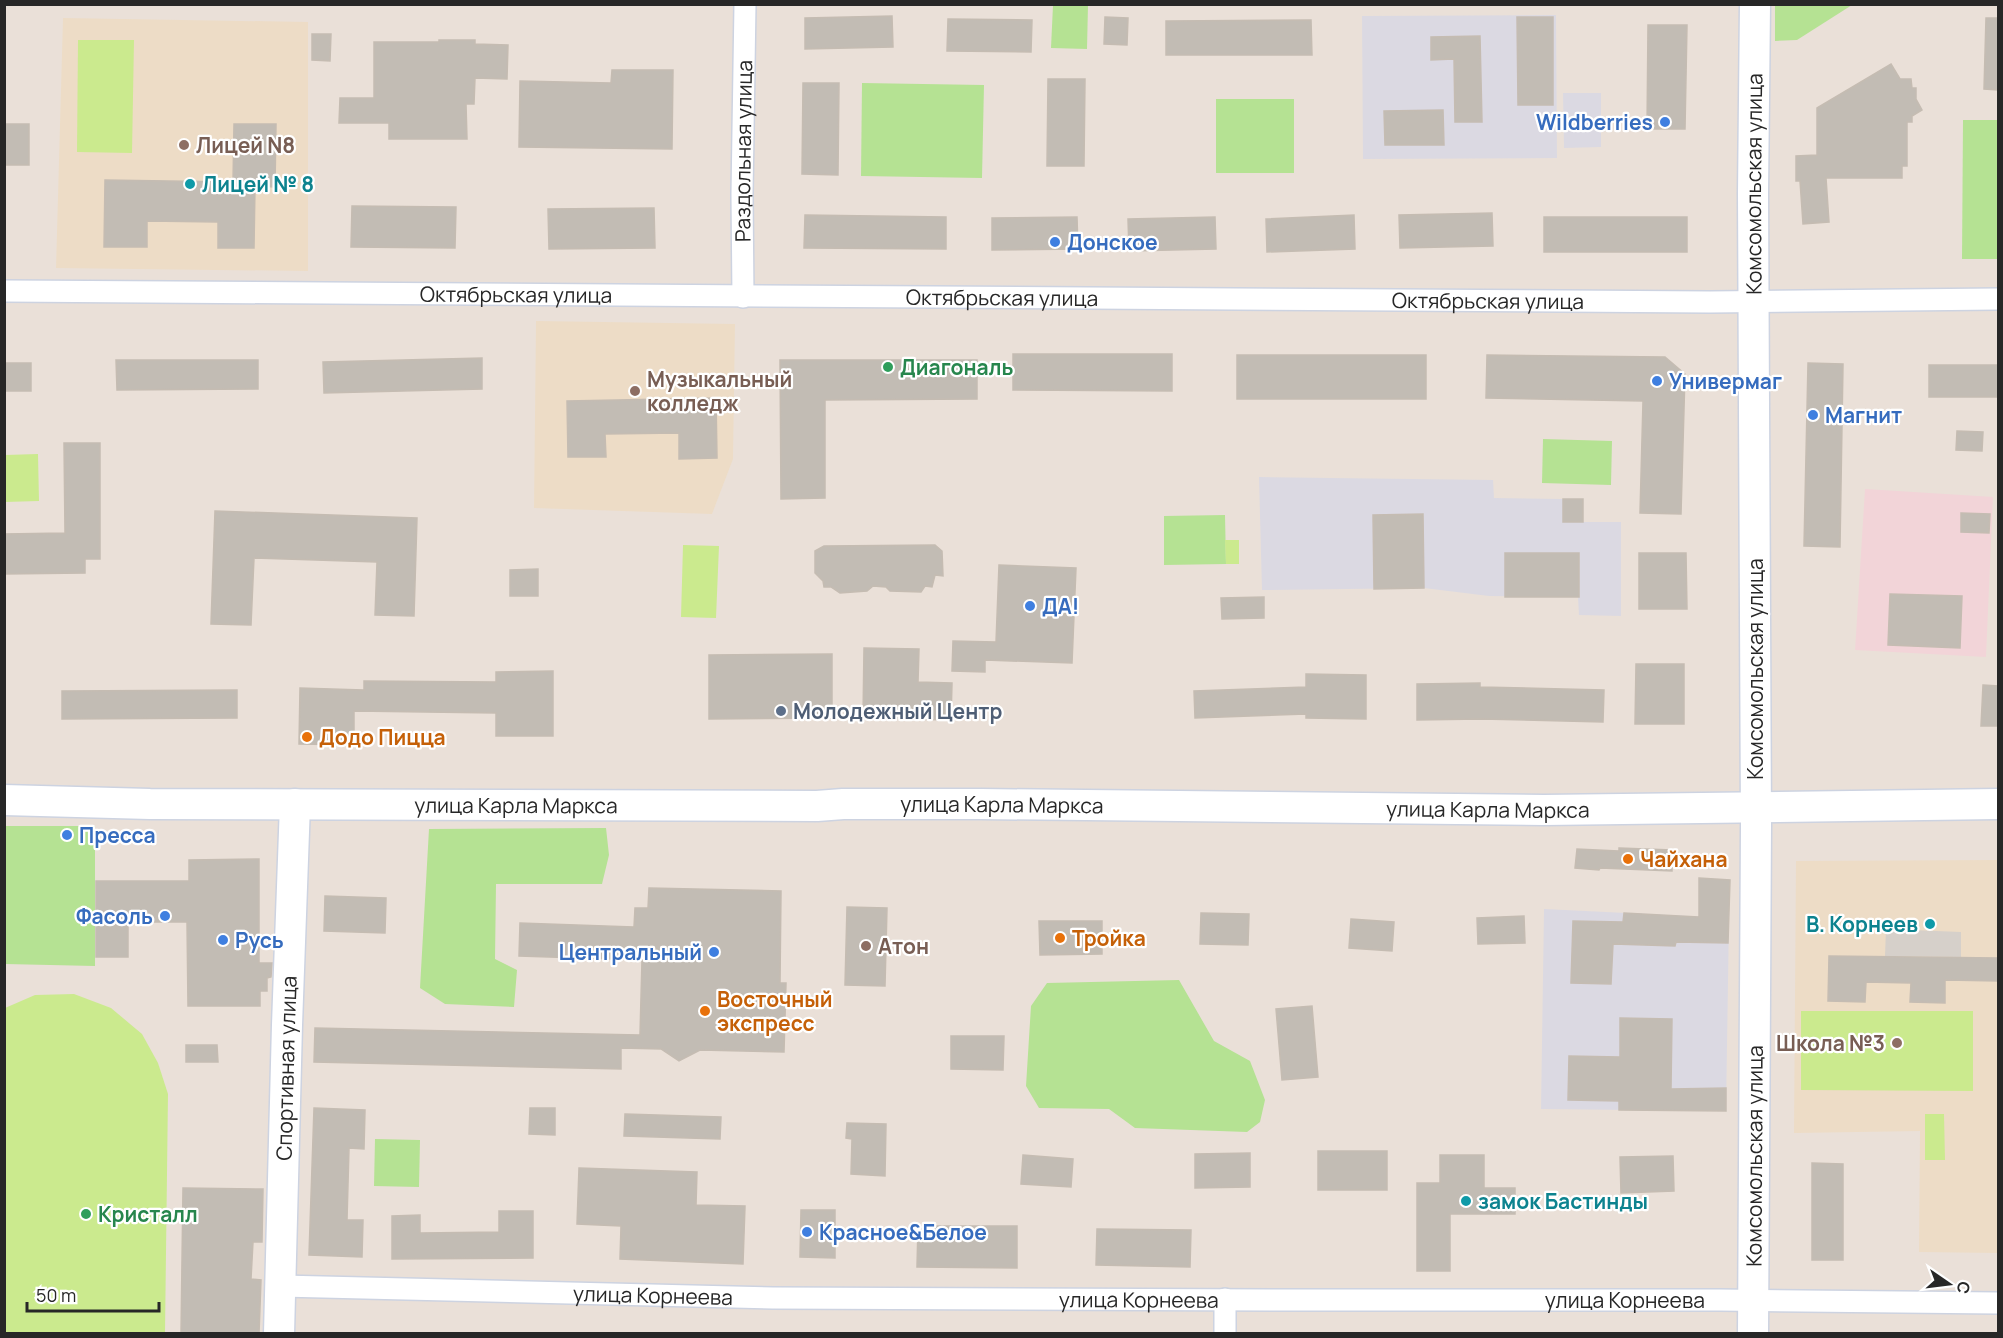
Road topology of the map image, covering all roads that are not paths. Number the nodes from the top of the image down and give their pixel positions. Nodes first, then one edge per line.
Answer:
1 (745, 4) edge
2 (1755, 4) edge
3 (4, 291) edge
4 (743, 297) junction
5 (1998, 299) edge
6 (1754, 302) junction
7 (4, 800) edge
8 (296, 804) junction
9 (1998, 804) edge
10 (1756, 808) junction
11 (281, 1286) junction
12 (1225, 1299) junction
13 (1753, 1300) junction
14 (1998, 1303) edge
15 (279, 1334) edge
16 (1226, 1334) edge
17 (1753, 1334) edge

1 - 4 street, Раздольная улица
2 - 6 main road, Комсомольская улица
3 - 4 street, Октябрьская улица
4 - 6 street, Октябрьская улица
5 - 6 street, Октябрьская улица
6 - 10 main road, Комсомольская улица
7 - 8 main road, улица Карла Маркса
8 - 10 main road, улица Карла Маркса
8 - 11 main road, Спортивная улица
9 - 10 main road, улица Карла Маркса
10 - 13 main road, Комсомольская улица
11 - 12 street, улица Корнеева
11 - 15 main road, Спортивная улица
12 - 13 street, улица Корнеева
12 - 16 street
13 - 14 street, улица Корнеева
13 - 17 main road, Комсомольская улица

